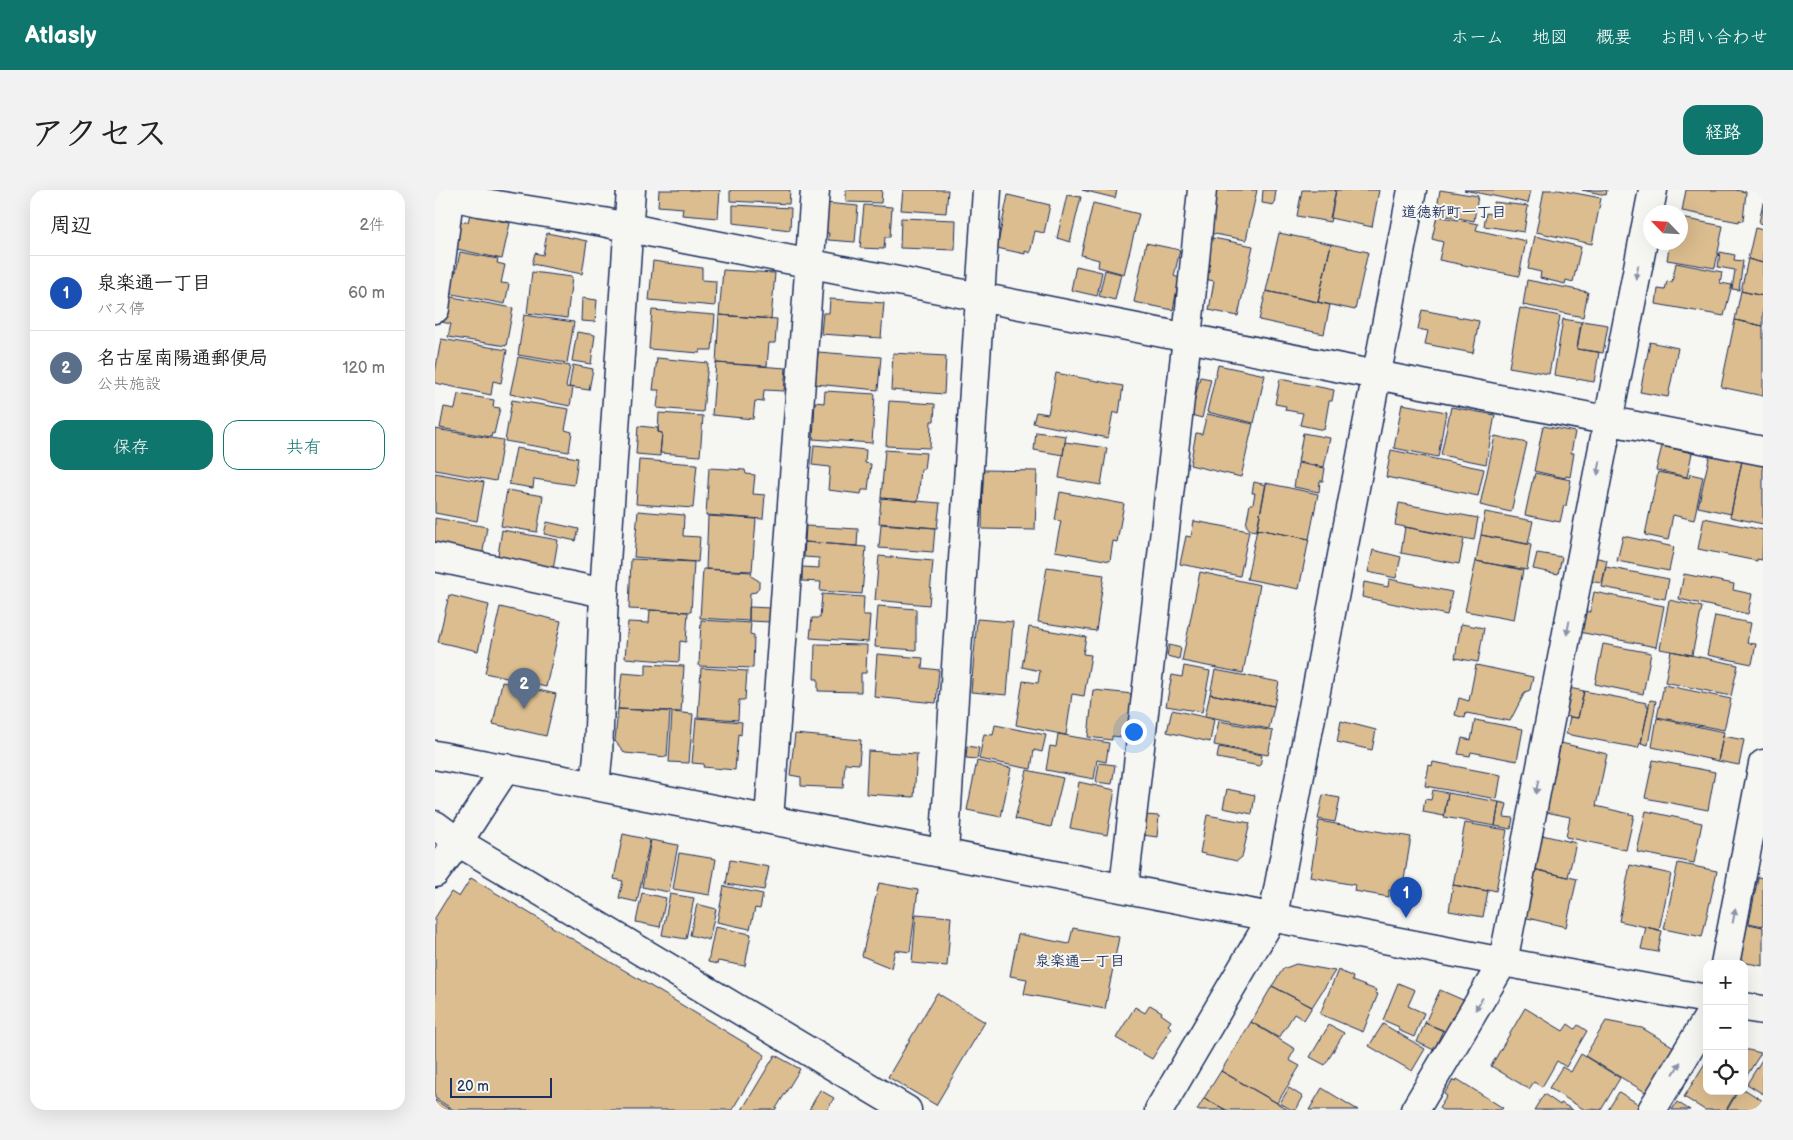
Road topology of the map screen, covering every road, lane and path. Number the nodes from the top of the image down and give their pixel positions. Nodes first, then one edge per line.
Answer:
1 (631, 190) edge
2 (815, 190) edge
3 (987, 190) edge
4 (1202, 190) edge
5 (1411, 190) edge
6 (1653, 190) edge
7 (445, 193) edge
8 (629, 228) junction
9 (810, 264) junction
10 (980, 297) junction
11 (435, 309) edge
12 (1187, 338) junction
13 (1376, 375) junction
14 (1608, 420) junction
15 (1763, 451) edge
16 (435, 557) edge
17 (604, 593) junction
18 (435, 755) edge
19 (1763, 764) edge
20 (506, 768) junction
21 (595, 786) junction
22 (769, 819) junction
23 (435, 825) edge
24 (458, 842) junction
25 (944, 852) junction
26 (435, 874) edge
27 (1124, 887) junction
28 (1273, 916) junction
29 (1726, 960) edge
30 (1503, 962) junction
31 (1703, 998) edge
32 (1748, 1007) edge
33 (1763, 1010) edge
34 (1703, 1026) edge
35 (907, 1110) edge
36 (1159, 1110) edge
37 (1415, 1110) edge
38 (1652, 1110) edge

1 - 8 street
2 - 9 street
3 - 10 street
4 - 12 street
5 - 13 street
6 -> 14 street
7 - 8 street
7 - 11 street
8 - 9 street
8 - 17 street
9 - 10 street
9 - 22 street
10 - 12 street
10 - 25 street
12 - 13 street
12 - 27 street
13 - 14 street
13 - 28 street
14 - 15 street
14 -> 30 street
16 - 17 street
17 - 21 street
18 - 20 street
29 -> 19 street
20 - 21 street
20 - 24 street
21 - 22 street
22 - 25 street
23 - 24 street
24 - 26 street
24 - 35 street
25 - 27 street
27 - 28 street
28 - 30 street
28 - 36 street
30 - 31 street
30 -> 37 street
32 - 33 street
38 -> 34 street

